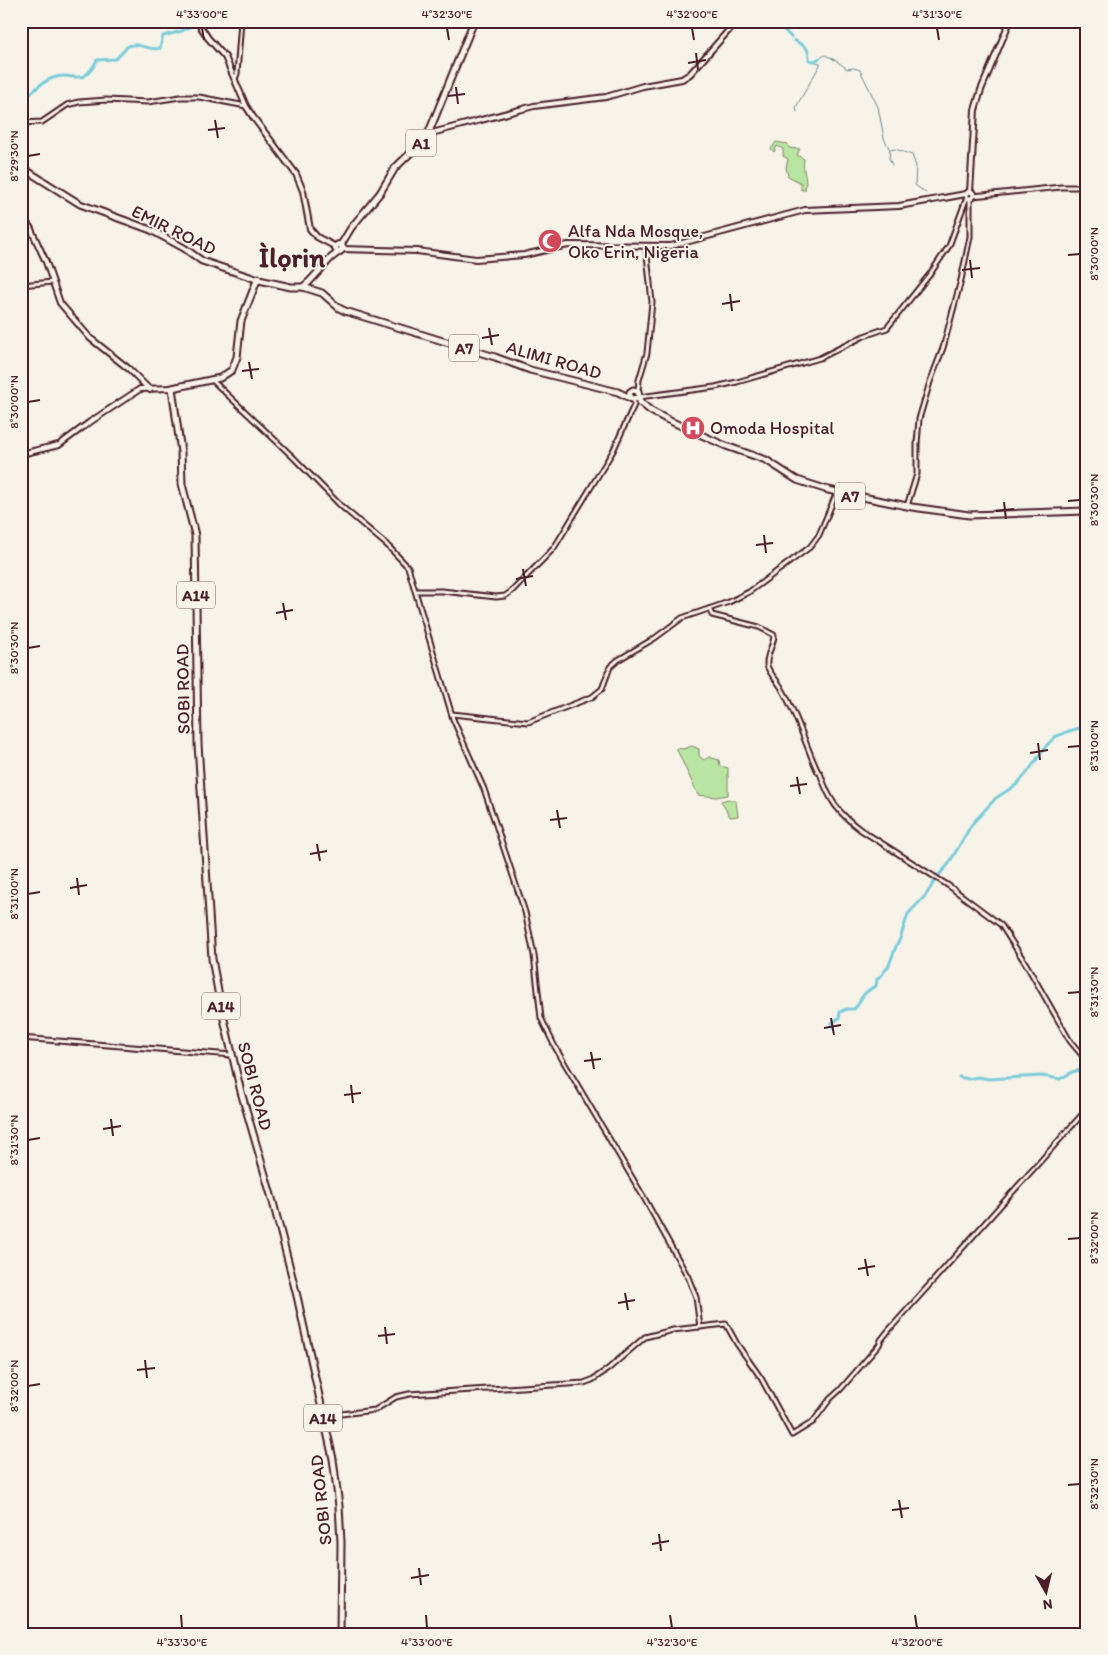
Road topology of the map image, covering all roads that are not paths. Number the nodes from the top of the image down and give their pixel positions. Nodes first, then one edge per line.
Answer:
1 (241, 21) edge
2 (472, 21) edge
3 (737, 21) edge
4 (1010, 21) edge
5 (197, 23) edge
6 (235, 80) junction
7 (246, 106) junction
8 (21, 123) edge
9 (427, 134) junction
10 (21, 166) edge
11 (1087, 187) edge
12 (969, 196) junction
13 (21, 218) edge
14 (646, 246) junction
15 (339, 248) junction
16 (326, 262) junction
17 (258, 279) junction
18 (53, 282) junction
19 (21, 285) edge
20 (305, 286) junction
21 (214, 380) junction
22 (148, 389) junction
23 (173, 389) junction
24 (636, 394) junction
25 (21, 455) edge
26 (835, 492) junction
27 (907, 507) junction
28 (1087, 512) edge
29 (416, 591) junction
30 (709, 609) junction
31 (452, 714) junction
32 (21, 1038) edge
33 (233, 1055) junction
34 (1087, 1060) edge
35 (1087, 1109) edge
36 (700, 1327) junction
37 (323, 1416) junction
38 (340, 1634) edge

1 - 6 street
2 - 9 highway, A1
3 - 9 main road
4 - 12 main road
5 - 6 main road
6 - 7 main road
7 - 8 street
7 - 15 main road
9 - 15 highway, A1
10 - 17 highway, EMIR ROAD / A1
11 - 12 street
12 - 14 main road
12 - 24 street
12 - 27 street
13 - 18 main road
14 - 15 main road
14 - 24 street
15 - 16 highway, EMIR ROAD / A1
16 - 17 highway, EMIR ROAD / A1
16 - 20 highway, EMIR ROAD / A1
17 - 20 highway, EMIR ROAD / A1
17 - 21 highway
18 - 19 street
18 - 22 main road
20 - 24 highway, A7
21 - 23 highway
21 - 29 street
22 - 23 main road
22 - 25 main road
23 - 33 highway, SOBI ROAD / A14
24 - 26 highway, A7
24 - 29 street
26 - 27 highway, A7
26 - 30 street
27 - 28 highway, A7
29 - 31 street
30 - 31 street
30 - 34 street
31 - 36 street
32 - 33 street
33 - 37 highway, SOBI ROAD / A14
35 - 36 street
36 - 37 street
37 - 38 highway, SOBI ROAD / A14

